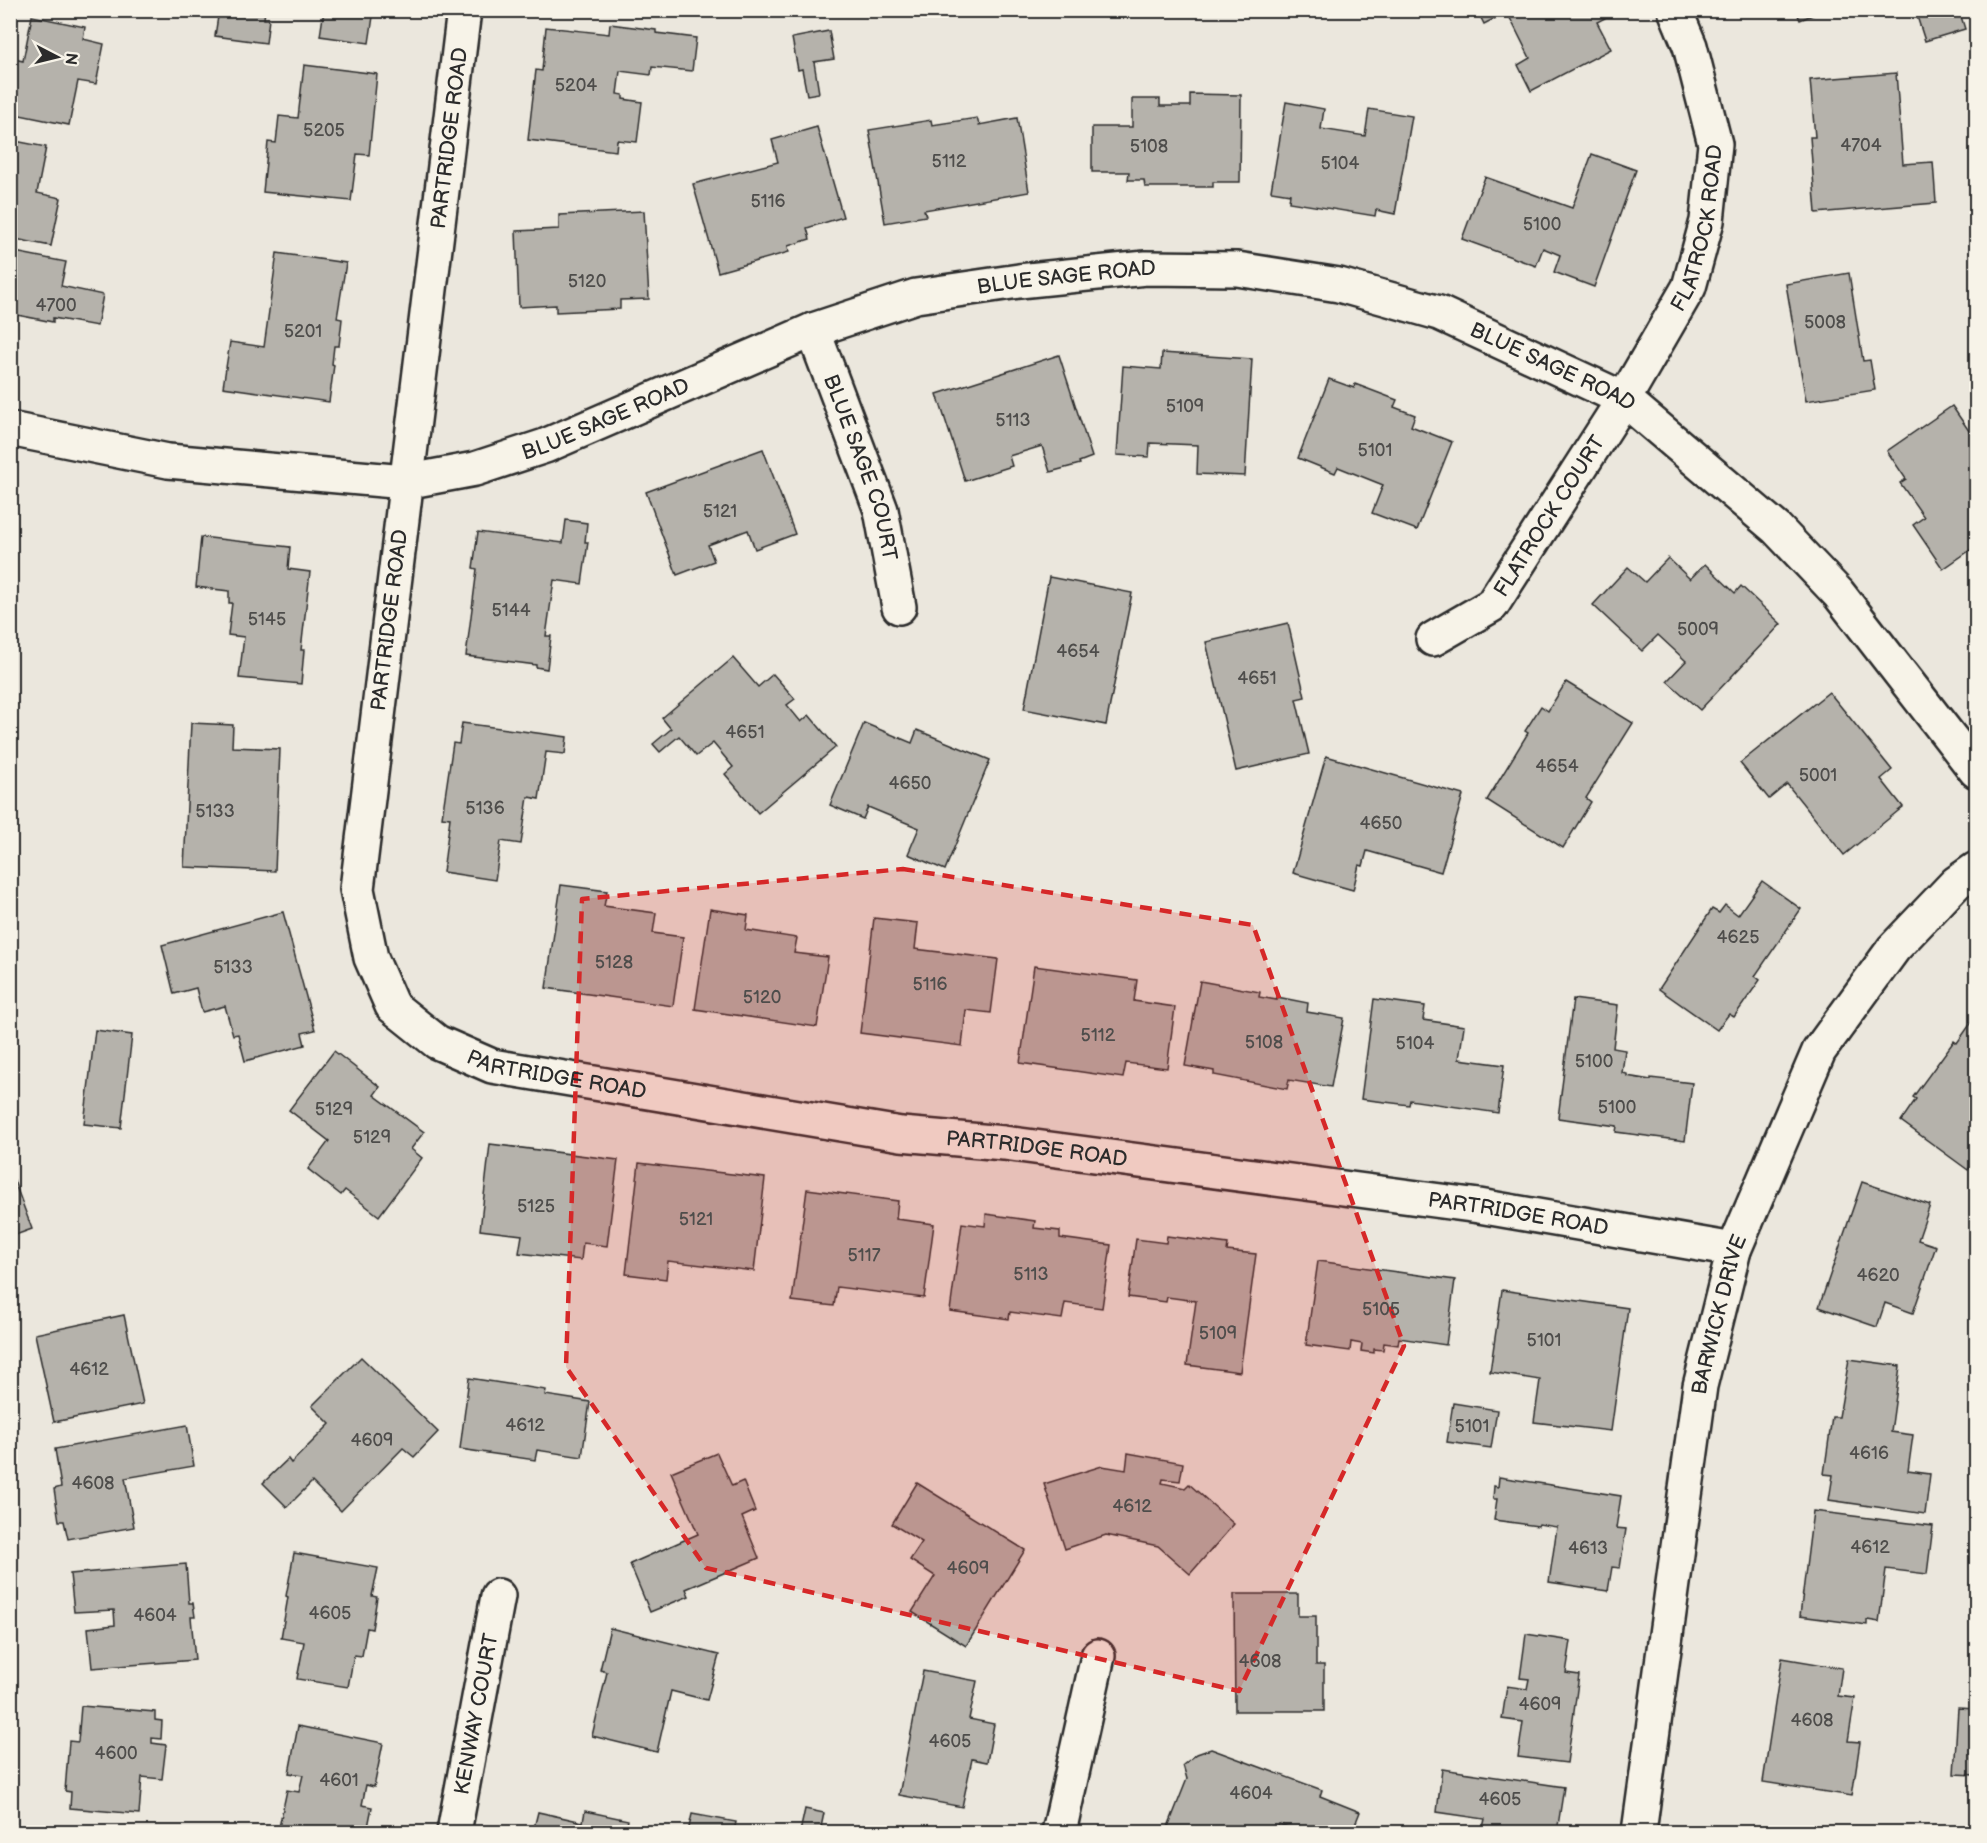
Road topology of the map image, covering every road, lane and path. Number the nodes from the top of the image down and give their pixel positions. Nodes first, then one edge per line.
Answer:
1 (464, 10) edge
2 (1675, 10) edge
3 (813, 330) junction
4 (1624, 399) junction
5 (10, 429) edge
6 (405, 482) junction
7 (899, 607) dead end
8 (1433, 639) dead end
9 (1977, 771) edge
10 (1977, 869) edge
11 (1734, 1250) junction
12 (498, 1596) dead end
13 (1098, 1656) dead end
14 (454, 1833) edge
15 (1059, 1833) edge
16 (1639, 1833) edge

1 - 6 street, PARTRIDGE ROAD
2 - 4 street, FLATROCK ROAD
3 - 4 street, BLUE SAGE ROAD
3 - 6 street, BLUE SAGE ROAD
3 - 7 street, BLUE SAGE COURT
4 - 8 street, FLATROCK COURT
4 - 9 street, BLUE SAGE ROAD
5 - 6 street, BLUE SAGE ROAD
6 - 11 street, PARTRIDGE ROAD
10 - 11 street, BARWICK DRIVE
11 - 16 street, BARWICK DRIVE
12 - 14 street, KENWAY COURT
13 - 15 street

